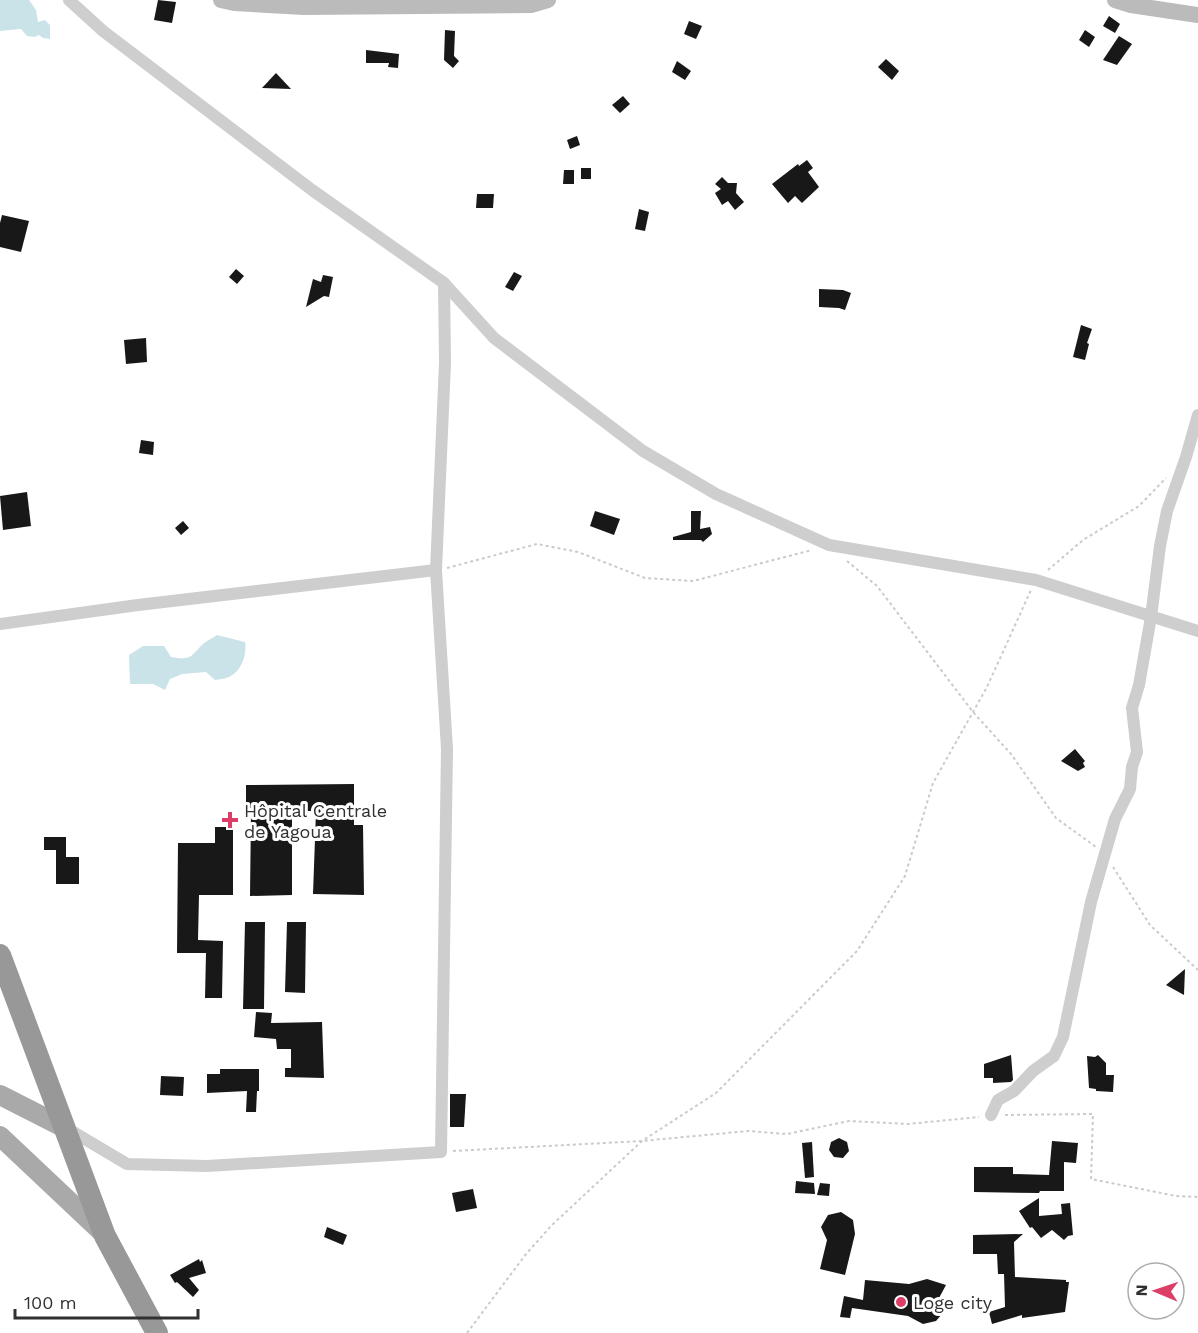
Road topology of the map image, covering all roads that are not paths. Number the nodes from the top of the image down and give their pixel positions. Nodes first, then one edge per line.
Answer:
1 (69, 0) edge
2 (222, 0) edge
3 (548, 0) edge
4 (1115, 0) edge
5 (1198, 15) edge
6 (444, 283) junction
7 (1198, 415) edge
8 (436, 570) junction
9 (1151, 617) junction
10 (0, 624) edge
11 (1198, 631) edge
12 (0, 955) edge
13 (0, 1095) edge
14 (991, 1115) road end
15 (63, 1127) junction
16 (0, 1136) edge
17 (105, 1236) junction
18 (157, 1333) edge

1 - 6 street
2 - 3 main road
4 - 5 main road
6 - 8 street
6 - 9 street
7 - 9 street
8 - 10 street
8 - 15 street
9 - 11 street
9 - 14 street
12 - 15 highway
13 - 15 main road
15 - 17 highway
16 - 17 main road
17 - 18 highway

